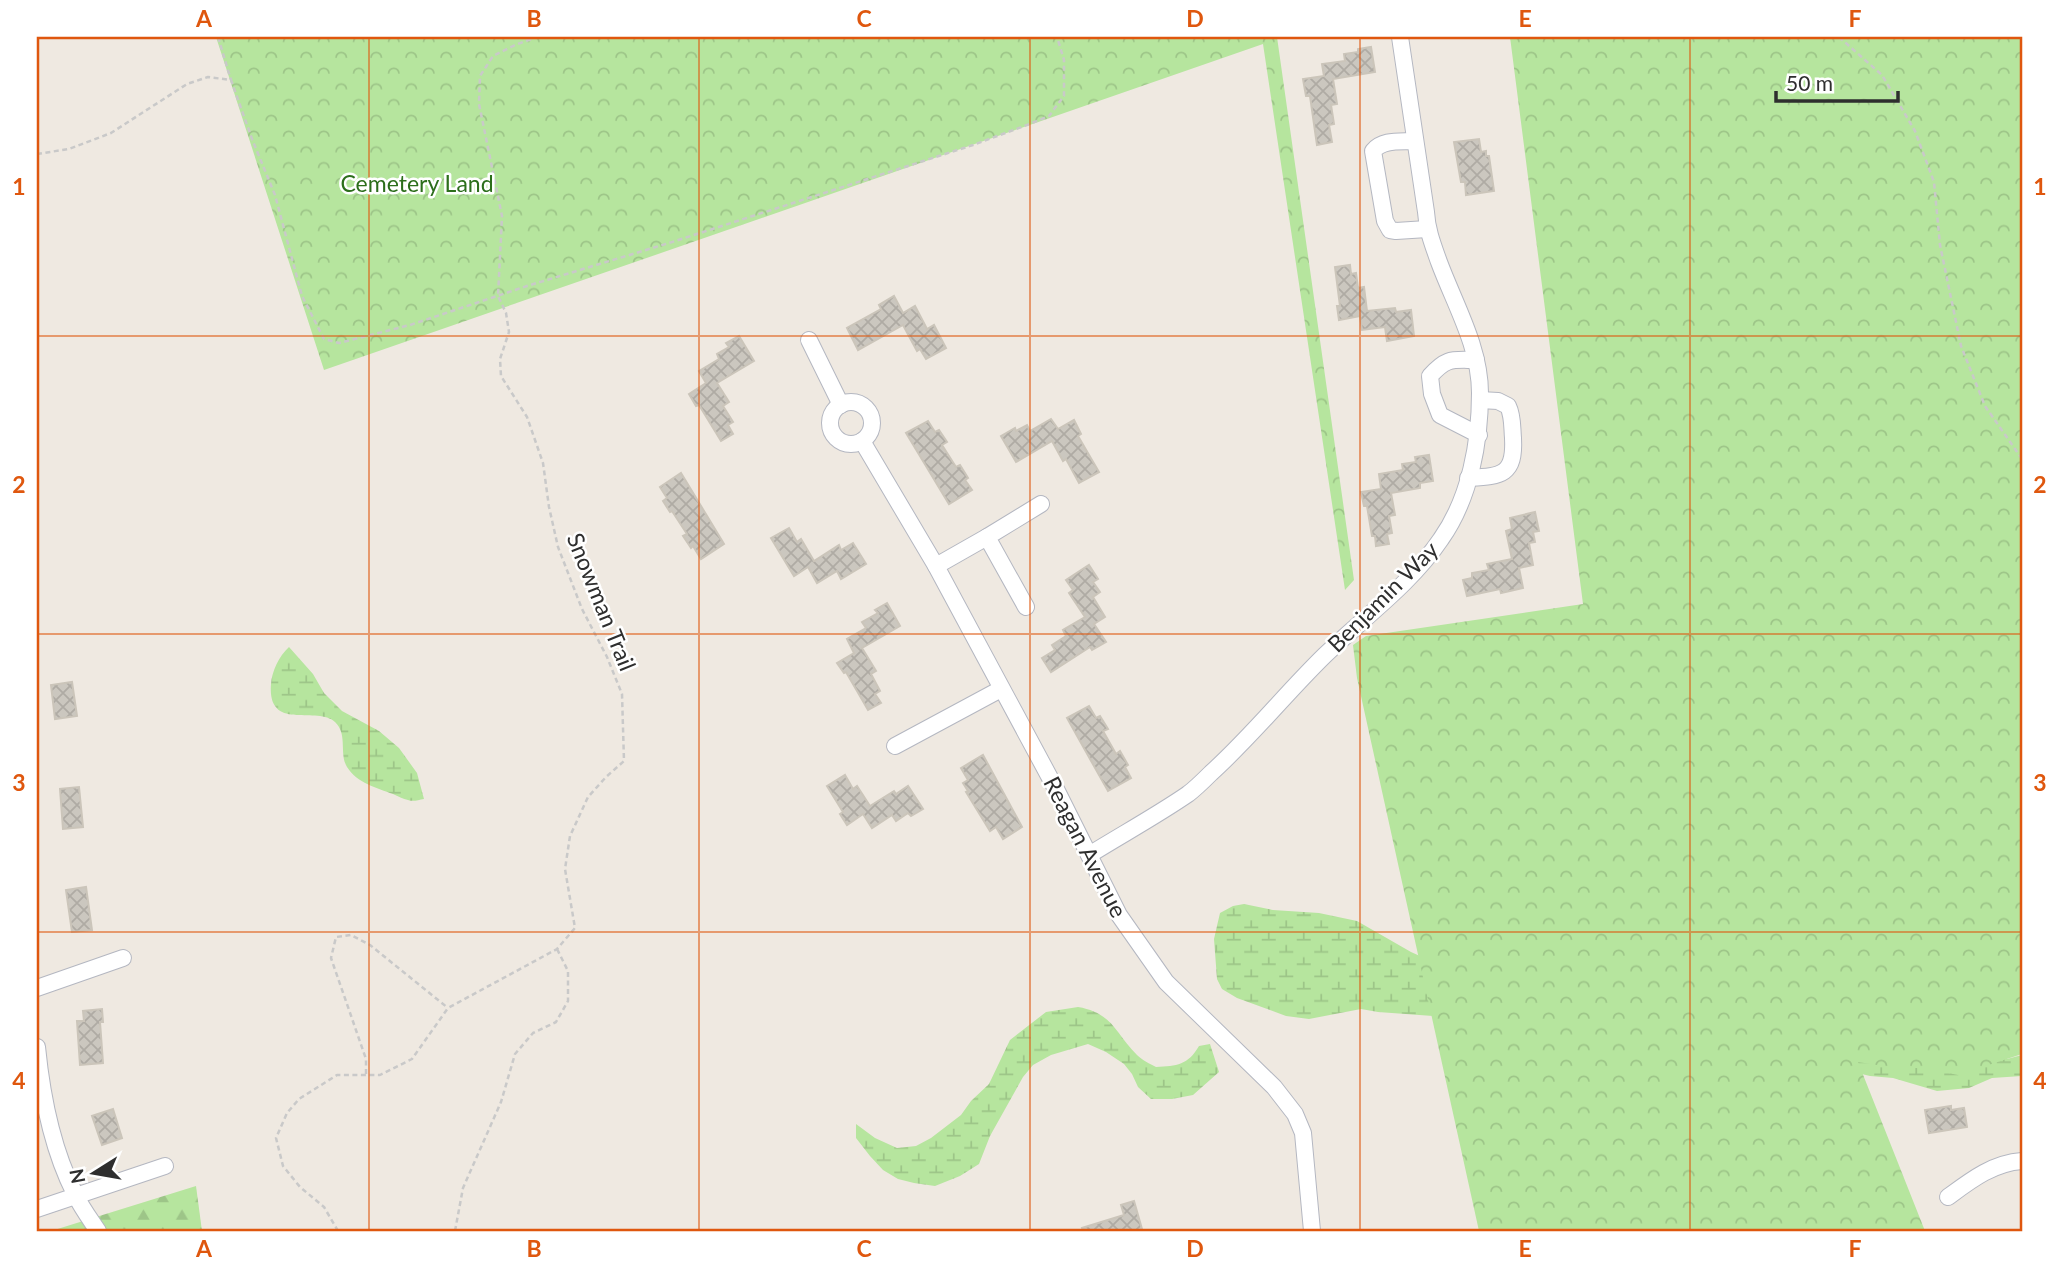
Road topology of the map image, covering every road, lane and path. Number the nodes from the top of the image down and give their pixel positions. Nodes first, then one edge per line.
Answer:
1 (218, 37) edge
2 (537, 37) edge
3 (1057, 37) edge
4 (1400, 37) edge
5 (1839, 37) edge
6 (231, 80) junction
7 (1415, 141) junction
8 (37, 154) edge
9 (1427, 229) junction
10 (498, 296) junction
11 (809, 340) dead end
12 (1476, 360) junction
13 (1480, 400) junction
14 (841, 405) junction
15 (1479, 435) junction
16 (862, 441) junction
17 (2022, 459) edge
18 (1468, 478) junction
19 (1041, 504) dead end
20 (987, 537) junction
21 (936, 566) junction
22 (1026, 607) dead end
23 (1001, 689) junction
24 (895, 746) dead end
25 (1089, 855) junction
26 (557, 948) junction
27 (123, 958) dead end
28 (37, 988) edge
29 (448, 1008) junction
30 (37, 1047) edge
31 (366, 1075) junction
32 (2022, 1161) edge
33 (165, 1167) dead end
34 (75, 1195) junction
35 (1948, 1197) dead end
36 (37, 1209) edge
37 (98, 1231) edge
38 (338, 1231) edge
39 (455, 1231) edge
40 (1312, 1231) edge

1 - 6 path
2 - 10 path, Snowman Trail
3 - 10 path
4 - 7 street, Benjamin Way
5 - 17 path
6 - 8 path
6 - 10 path
7 - 9 street, Benjamin Way
7 - 9 street
9 - 12 street, Benjamin Way
10 - 26 path, Snowman Trail
11 - 14 street
12 - 13 street, Benjamin Way
12 - 15 street
13 - 15 street, Benjamin Way
13 - 18 street
14 - 16 street
14 - 16 street
15 - 18 street, Benjamin Way
16 - 21 street, Reagan Avenue
18 - 25 street, Benjamin Way
19 - 20 street
20 - 21 street
20 - 22 street
21 - 23 street, Reagan Avenue
23 - 24 street
23 - 25 street, Reagan Avenue
25 - 40 street, Reagan Avenue
26 - 29 path
26 - 39 path
27 - 28 street
29 - 31 path
29 - 31 path
30 - 34 street
31 - 38 path
32 - 35 street
33 - 34 street
34 - 36 street
34 - 37 street

